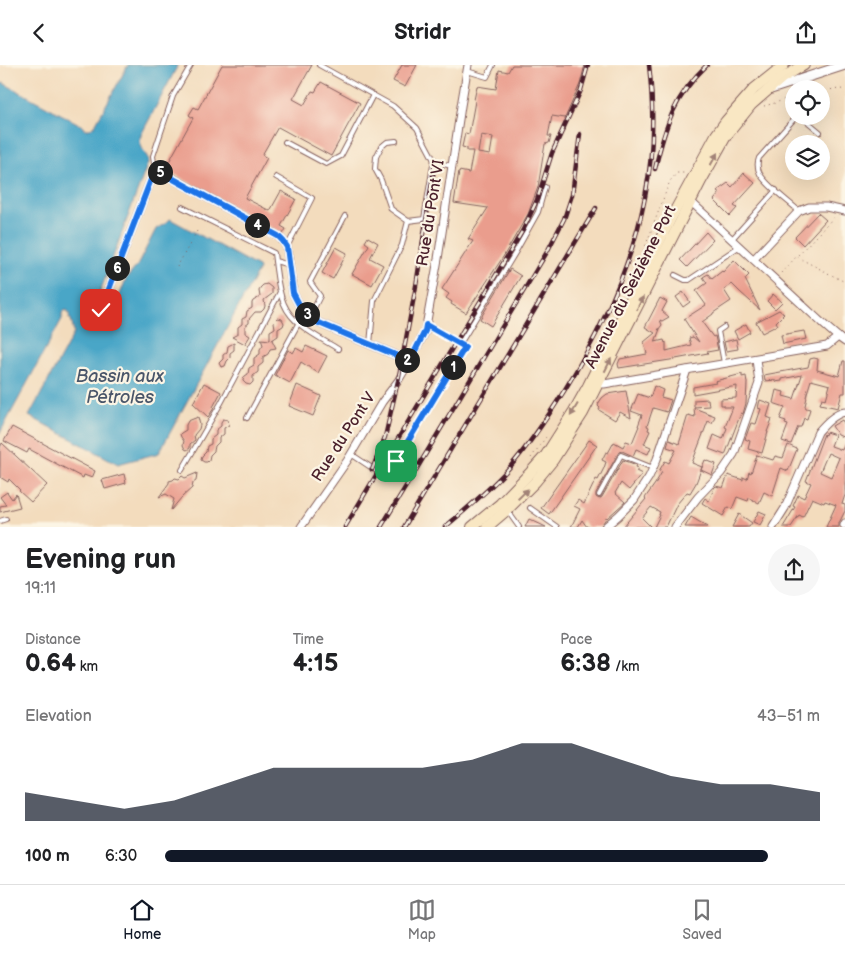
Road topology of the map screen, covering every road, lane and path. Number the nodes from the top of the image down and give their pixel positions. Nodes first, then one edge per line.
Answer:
1 (191, 65) edge
2 (319, 65) edge
3 (493, 65) edge
4 (784, 65) edge
5 (804, 65) edge
6 (845, 65) edge
7 (468, 68) edge
8 (845, 89) edge
9 (768, 90) junction
10 (830, 90) edge
11 (373, 95) junction
12 (820, 132) dead end
13 (396, 141) dead end
14 (284, 142) dead end
15 (434, 159) junction
16 (452, 166) junction
17 (155, 169) junction
18 (276, 177) dead end
19 (546, 187) dead end
20 (776, 190) junction
21 (688, 198) junction
22 (182, 207) dead end
23 (836, 209) junction
24 (799, 211) junction
25 (845, 211) edge
26 (346, 216) dead end
27 (408, 221) junction
28 (197, 231) dead end
29 (732, 239) junction
30 (740, 246) junction
31 (287, 247) junction
32 (796, 256) junction
33 (754, 259) junction
34 (275, 261) junction
35 (290, 265) junction
36 (178, 267) dead end
37 (675, 275) dead end
38 (775, 279) junction
39 (845, 281) edge
40 (280, 292) junction
41 (101, 310) dead end
42 (310, 316) junction
43 (298, 324) junction
44 (426, 325) junction
45 (724, 327) dead end
46 (838, 337) junction
47 (845, 342) edge
48 (370, 343) junction
49 (460, 344) junction
50 (338, 349) dead end
51 (756, 359) junction
52 (410, 361) junction
53 (724, 364) junction
54 (687, 370) junction
55 (599, 383) junction
56 (845, 412) edge
57 (247, 418) dead end
58 (351, 454) junction
59 (653, 468) junction
60 (182, 470) dead end
61 (600, 495) dead end
62 (530, 508) dead end
63 (507, 510) junction
64 (6, 519) dead end
65 (0, 521) edge
66 (301, 527) edge
67 (472, 527) edge
68 (487, 527) edge
69 (519, 527) edge
70 (557, 527) edge
71 (605, 527) edge
72 (675, 527) edge
73 (773, 527) edge

1 - 17 lane
2 - 11 lane
3 - 7 lane
4 - 21 main road, Avenue du Seizième Port
5 - 9 main road, Avenue du Seizième Port
6 - 9 street
7 - 16 street, Rue du Pont VI
8 - 10 path
21 -> 9 main road, Avenue du Seizième Port
11 - 14 lane
11 - 15 lane
12 - 20 lane
13 - 27 lane
15 - 16 lane
15 - 27 lane
16 - 44 street, Rue du Pont VI
17 - 31 street
17 - 41 street
18 - 31 lane
19 - 49 lane
20 - 24 lane
20 - 29 lane
21 - 29 street
55 -> 21 main road, Avenue du Seizième Port
21 -> 67 main road, Avenue du Seizième Port
22 - 34 lane
23 - 24 street
23 - 25 street
23 - 32 path
24 - 33 street
26 - 42 lane
27 - 48 lane
28 - 36 path
29 - 30 street
30 - 33 street
30 - 37 lane
31 - 35 street
32 - 38 path
32 - 39 path
33 - 38 street
34 - 35 lane
34 - 40 lane
35 - 42 street
38 - 46 street
40 - 43 lane
40 - 60 lane
42 - 48 street
43 - 50 lane
43 - 57 lane
44 - 49 lane
44 - 52 street, Rue du Pont VI
45 - 53 lane
46 - 47 street
46 - 51 street
48 - 52 street
49 - 58 lane
51 - 53 street
51 - 72 street
52 - 58 street, Rue du Pont V
53 - 54 street
54 - 55 street
54 - 59 street
63 -> 55 main road, Avenue du Seizième Port
56 - 73 street
58 - 66 street, Rue du Pont V
59 - 61 lane
59 - 71 street
62 - 70 lane
63 - 68 main road, Avenue du Seizième Port
63 - 69 lane
64 - 65 lane

